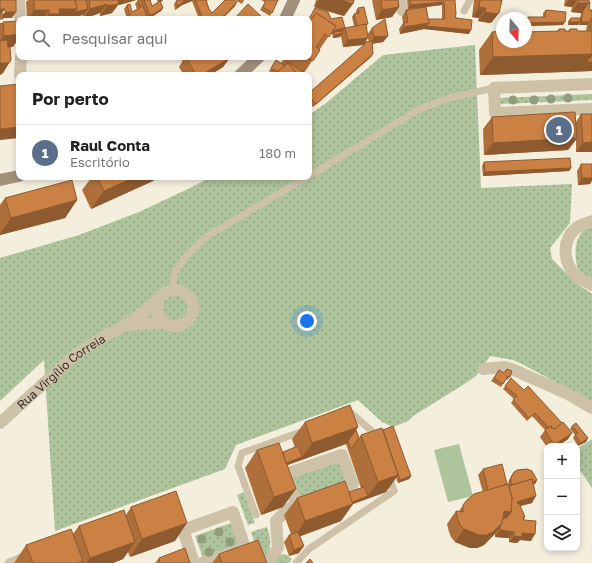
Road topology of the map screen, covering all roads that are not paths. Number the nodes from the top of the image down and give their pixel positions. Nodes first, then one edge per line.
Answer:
1 (19, 0) edge
2 (294, 0) edge
3 (470, 0) edge
4 (464, 11) dead end
5 (20, 16) edge
6 (286, 16) edge
7 (21, 60) edge
8 (256, 60) edge
9 (20, 72) edge
10 (243, 72) edge
11 (592, 84) edge
12 (494, 88) junction
13 (592, 109) edge
14 (312, 174) edge
15 (16, 177) edge
16 (0, 180) edge
17 (301, 180) edge
18 (592, 221) edge
19 (592, 285) edge
20 (173, 290) junction
21 (158, 300) junction
22 (163, 323) junction
23 (126, 325) junction
24 (483, 369) dead end
25 (592, 408) edge
26 (344, 416) edge
27 (0, 423) edge
28 (314, 426) edge
29 (379, 446) edge
30 (386, 469) edge
31 (296, 503) junction
32 (256, 515) dead end
33 (31, 554) edge
34 (8, 563) edge
35 (194, 563) edge
36 (202, 563) edge
37 (267, 563) edge
38 (296, 563) edge

1 - 5 street
2 - 6 street
3 - 4 lane
7 - 9 street
8 - 10 street
11 - 12 street
12 - 13 street
12 - 14 lane
15 - 16 street
17 - 20 lane
18 - 19 street
20 - 21 street, Rua Virgílio Correia
20 - 22 street, Rua Virgílio Correia
21 - 22 street
21 - 23 street, Rua Virgílio Correia
22 - 23 street, Rua Virgílio Correia
23 - 27 street, Rua Virgílio Correia
24 - 25 street
26 - 29 lane
28 - 32 lane
30 - 38 lane
31 - 31 street
31 - 37 street
33 - 34 lane
35 - 36 street

